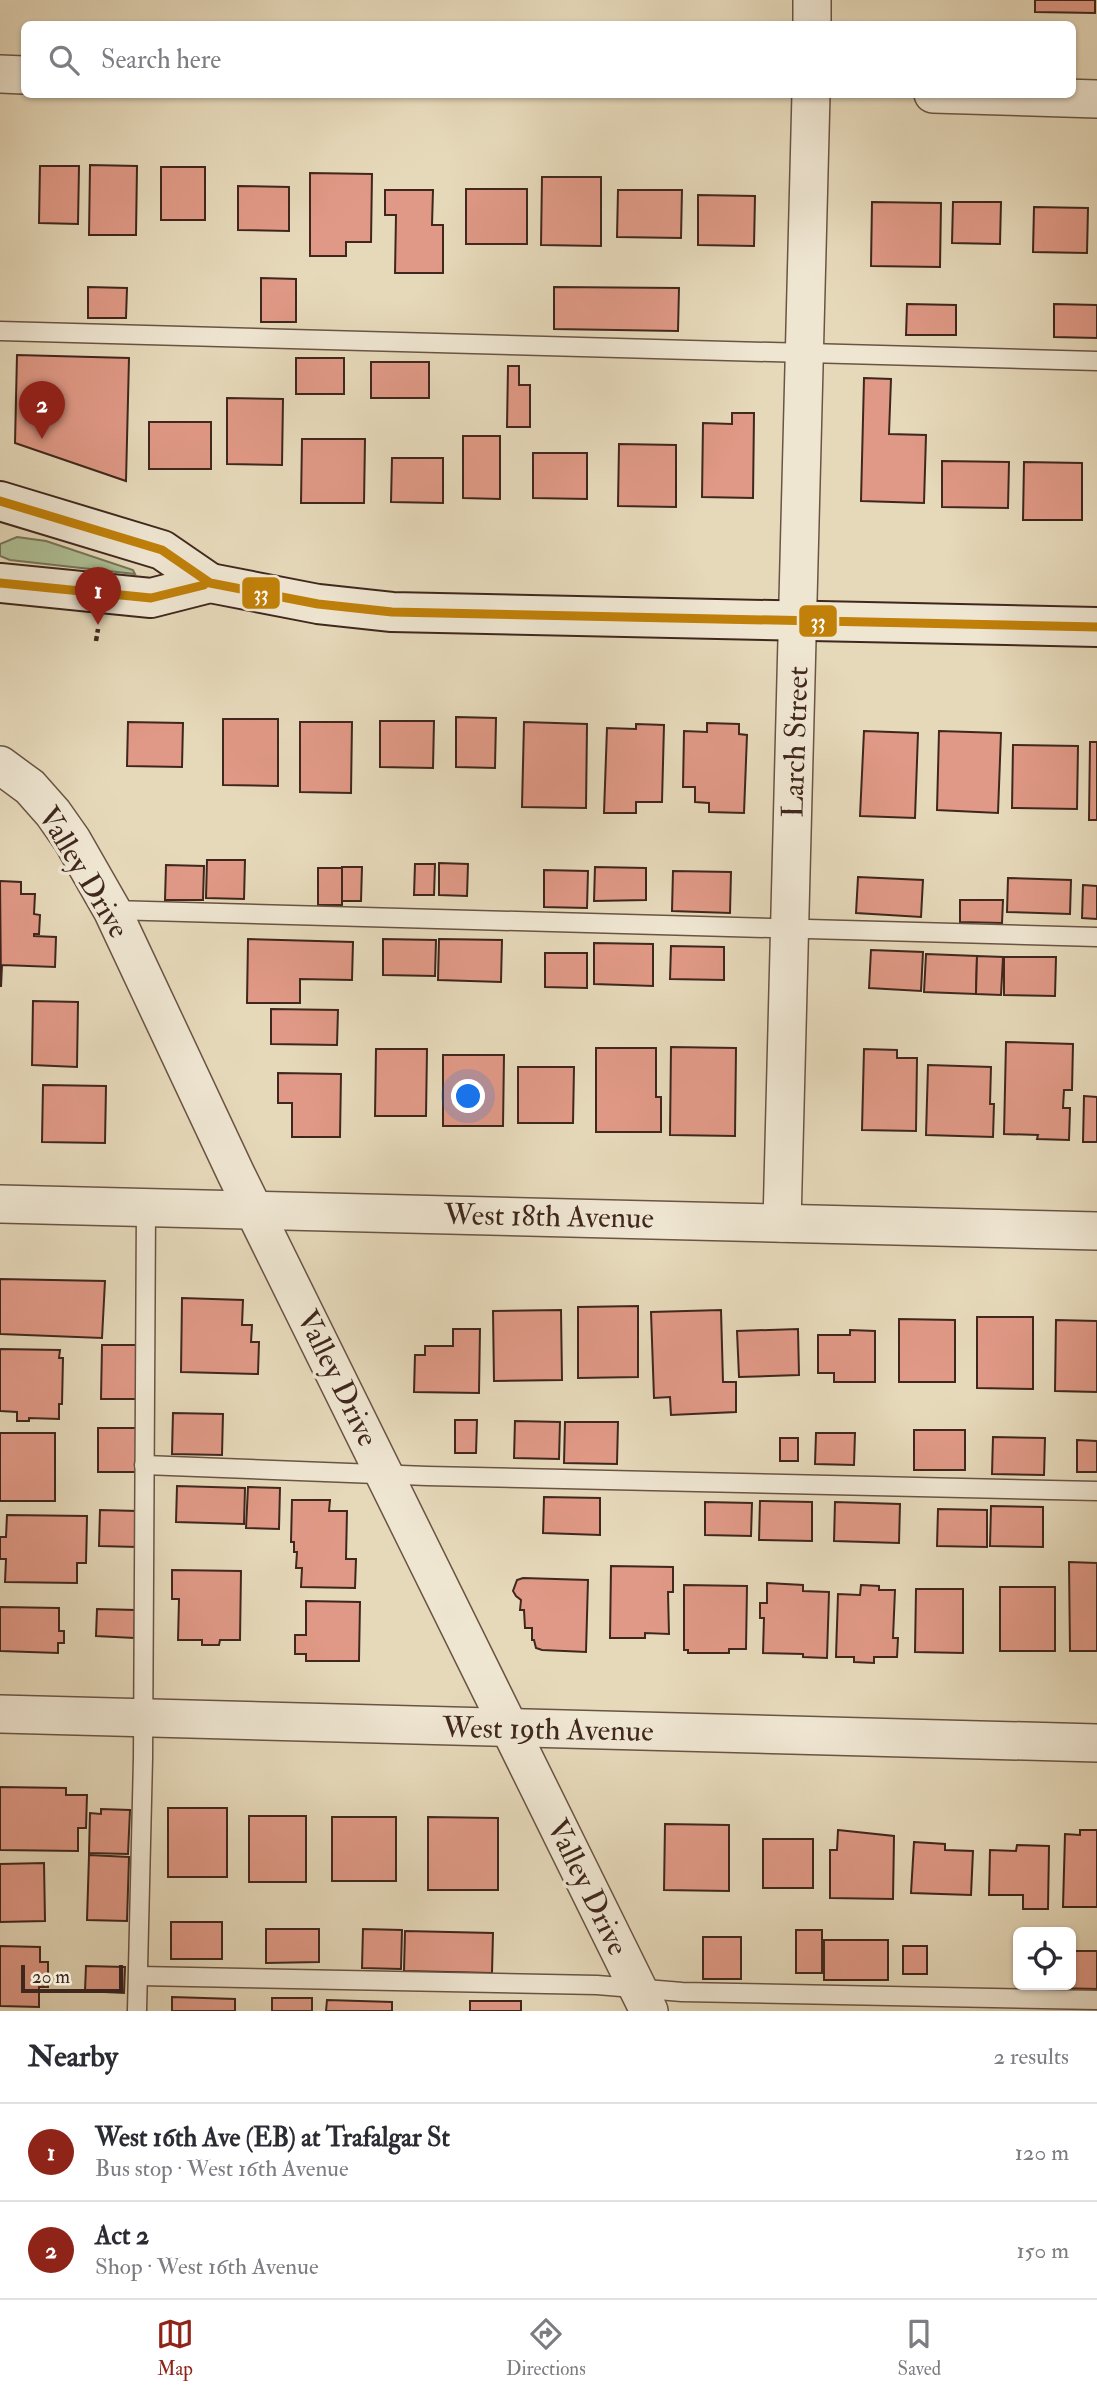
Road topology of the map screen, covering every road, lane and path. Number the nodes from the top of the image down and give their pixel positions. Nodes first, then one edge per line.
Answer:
1 (812, 0) edge
2 (812, 21) edge
3 (0, 74) edge
4 (21, 75) edge
5 (811, 98) edge
6 (1064, 98) edge
7 (1097, 99) edge
8 (0, 331) edge
9 (805, 354) junction
10 (1097, 361) edge
11 (0, 501) edge
12 (0, 583) edge
13 (210, 583) junction
14 (798, 620) junction
15 (98, 625) dead end
16 (1097, 627) edge
17 (96, 641) dead end
18 (0, 765) edge
19 (112, 910) junction
20 (789, 929) junction
21 (1097, 937) edge
22 (0, 1204) edge
23 (146, 1207) junction
24 (254, 1209) junction
25 (782, 1223) junction
26 (1097, 1231) edge
27 (144, 1465) junction
28 (386, 1475) junction
29 (1097, 1491) edge
30 (0, 1714) edge
31 (143, 1717) junction
32 (511, 1729) junction
33 (1097, 1743) edge
34 (139, 1976) junction
35 (643, 2000) edge
36 (1097, 2000) edge
37 (137, 2011) edge

1 - 2 street
3 - 4 street
5 - 9 street, Larch Street
6 - 7 street
8 - 9 lane
9 - 10 lane
9 - 14 street, Larch Street
11 - 13 main road
12 - 13 main road
13 - 14 main road
14 - 16 main road
14 - 20 street, Larch Street
15 - 17 path
18 - 19 street, Valley Drive
19 - 20 lane
19 - 24 street, Valley Drive
20 - 21 lane
20 - 25 street, Larch Street
22 - 23 street, West 18th Avenue
23 - 24 street, West 18th Avenue
23 - 27 lane
24 - 25 street, West 18th Avenue
24 - 28 street, Valley Drive
25 - 26 street, West 18th Avenue
27 - 28 lane
27 - 31 lane
28 - 29 lane
28 - 32 street, Valley Drive
30 - 31 street, West 19th Avenue
31 - 32 street, West 19th Avenue
31 - 34 lane
32 - 33 street, West 19th Avenue
32 - 35 street, Valley Drive
34 - 35 lane
34 - 37 lane
35 - 36 lane

